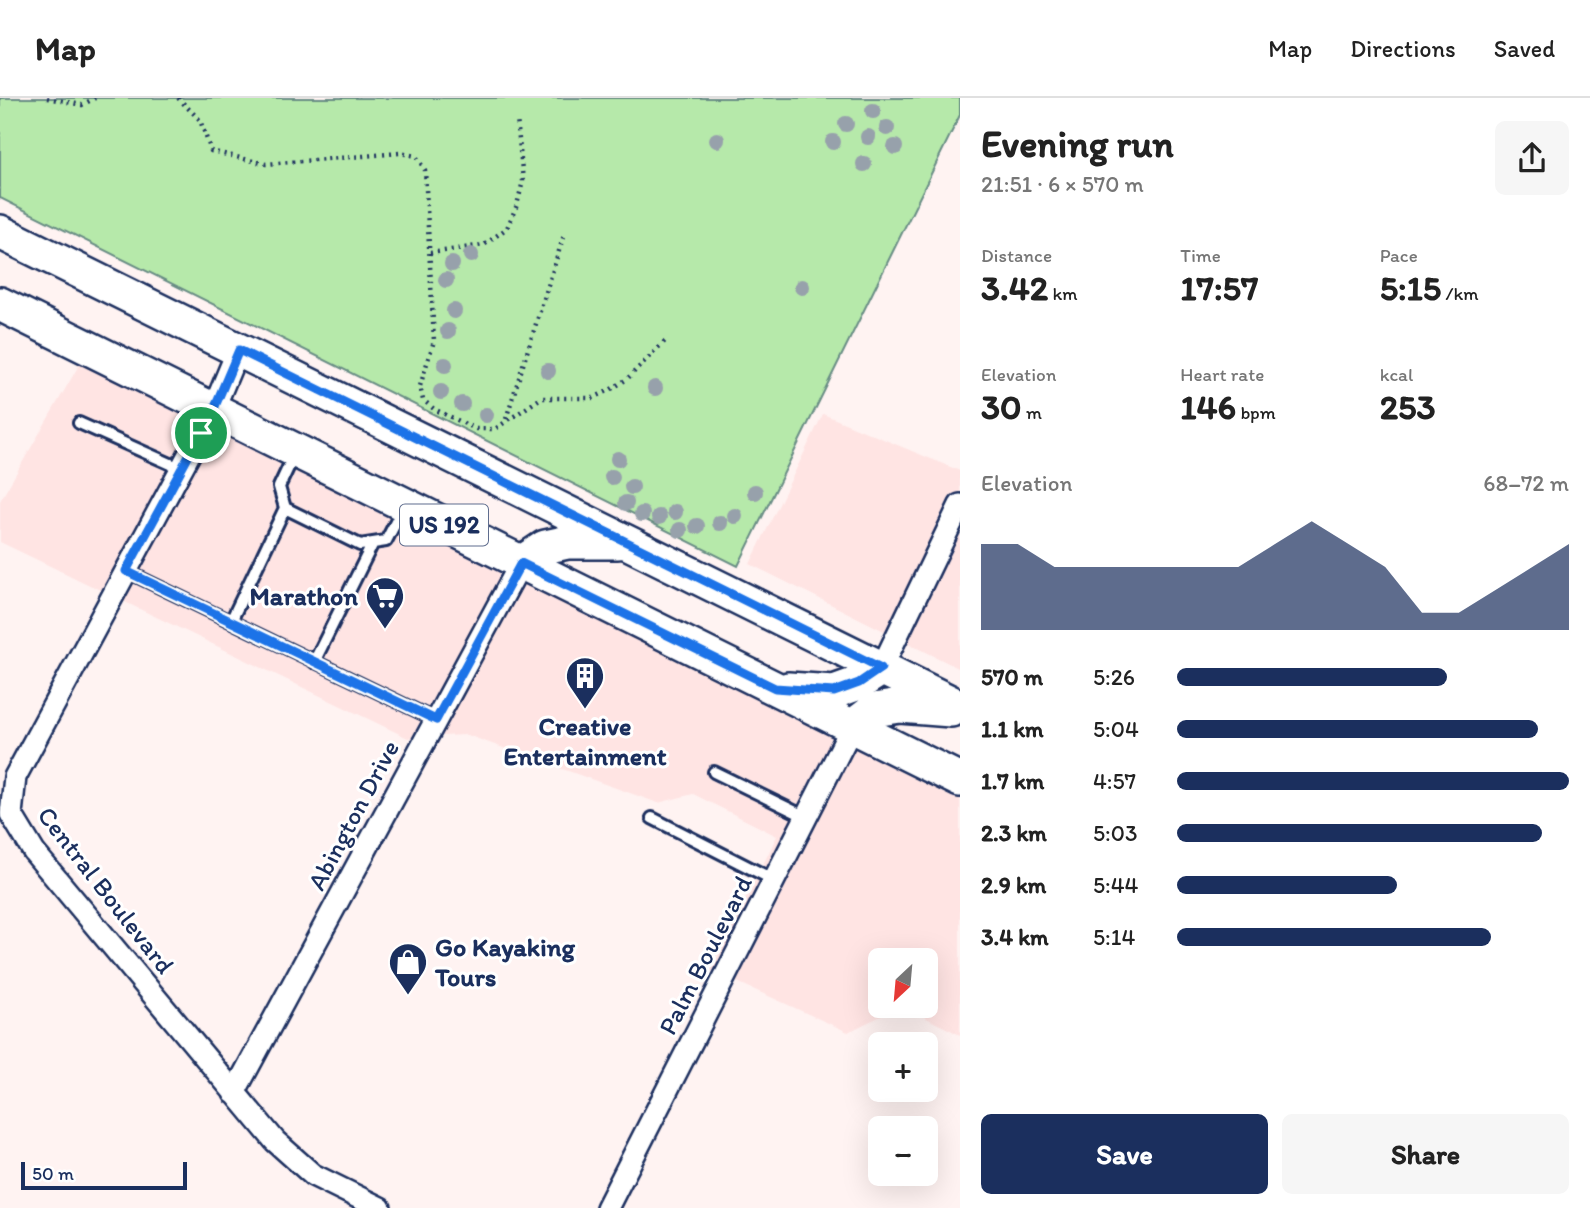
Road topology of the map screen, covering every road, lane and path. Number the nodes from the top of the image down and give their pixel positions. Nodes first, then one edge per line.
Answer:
1 (47, 98) edge
2 (95, 98) edge
3 (178, 98) edge
4 (517, 119) dead end
5 (0, 232) edge
6 (564, 235) dead end
7 (0, 251) edge
8 (430, 253) junction
9 (63, 264) junction
10 (0, 304) edge
11 (665, 341) dead end
12 (239, 350) junction
13 (213, 411) junction
14 (506, 420) junction
15 (79, 423) dead end
16 (296, 452) junction
17 (182, 469) junction
18 (405, 505) junction
19 (960, 505) edge
20 (285, 508) junction
21 (627, 542) junction
22 (373, 543) junction
23 (521, 563) junction
24 (126, 571) junction
25 (230, 621) junction
26 (314, 662) junction
27 (881, 668) junction
28 (775, 688) junction
29 (960, 709) edge
30 (436, 720) junction
31 (852, 727) junction
32 (714, 772) dead end
33 (960, 780) edge
34 (806, 817) junction
35 (652, 818) dead end
36 (774, 880) junction
37 (234, 1093) junction
38 (380, 1208) edge
39 (607, 1208) edge

1 - 2 path
3 - 8 path
4 - 8 path
5 - 9 main road, US 192
6 - 14 path
7 - 9 main road
8 - 14 path
9 - 12 main road, US 192
10 - 13 main road, US 192
11 - 14 path
12 - 13 street, Central Boulevard
12 - 21 main road, US 192
13 - 16 main road, US 192
13 - 17 street, Central Boulevard
15 - 17 lane
16 - 18 main road, US 192
16 - 20 lane
17 - 24 street, Central Boulevard
18 - 22 lane
18 - 23 main road, US 192
19 - 27 street
20 - 22 lane
20 - 25 lane
21 - 23 main road
21 - 27 main road, US 192
22 - 26 lane
23 - 28 main road, US 192
23 - 30 street, Abington Drive
24 - 25 lane
24 - 37 street, Central Boulevard
25 - 26 lane
26 - 30 lane
27 - 28 main road
27 - 29 main road, US 192
28 - 31 main road, US 192
29 - 31 main road
30 - 37 street, Abington Drive
31 - 33 main road, US 192
31 - 34 street, Palm Boulevard
32 - 34 lane
34 - 36 street, Palm Boulevard
35 - 36 lane
36 - 39 street, Palm Boulevard
37 - 38 street, Central Boulevard

